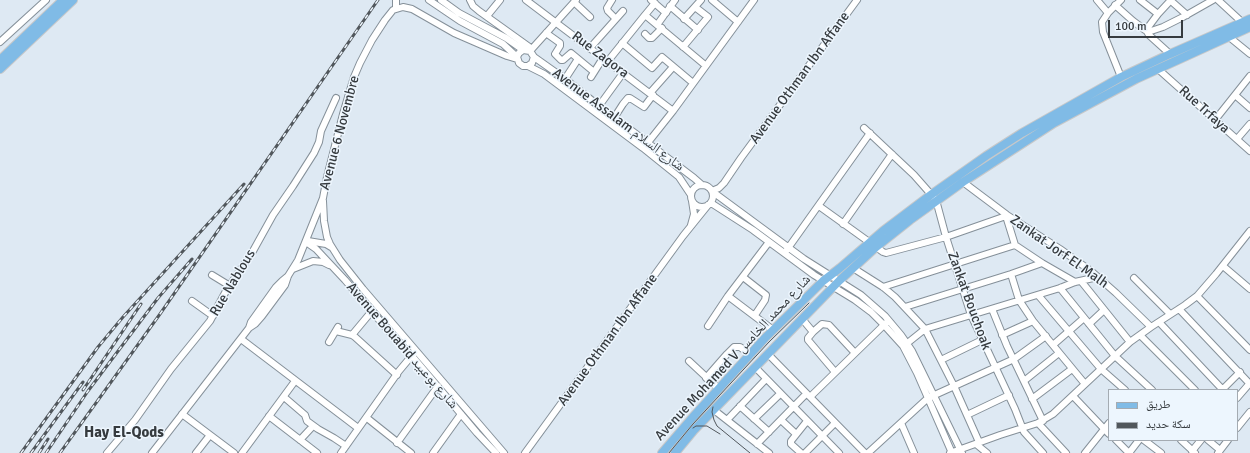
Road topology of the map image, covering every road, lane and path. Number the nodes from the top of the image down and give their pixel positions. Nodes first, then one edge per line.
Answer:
1 (46, 0) edge
2 (63, 0) edge
3 (73, 0) edge
4 (396, 0) edge
5 (429, 0) edge
6 (441, 0) edge
7 (470, 0) edge
8 (500, 0) edge
9 (526, 0) edge
10 (612, 0) edge
11 (675, 0) edge
12 (701, 0) edge
13 (712, 0) edge
14 (858, 0) edge
15 (1097, 0) edge
16 (1121, 0) edge
17 (1140, 0) edge
18 (1171, 0) edge
19 (1213, 0) edge
20 (1218, 0) edge
21 (575, 1) edge
22 (653, 2) edge
23 (749, 2) edge
24 (670, 6) junction
25 (1115, 6) junction
26 (695, 7) junction
27 (396, 8) junction
28 (623, 11) dead end
29 (666, 13) junction
30 (1108, 13) junction
31 (1158, 14) junction
32 (645, 15) junction
33 (1187, 15) junction
34 (487, 16) junction
35 (590, 17) dead end
36 (615, 18) junction
37 (684, 19) junction
38 (556, 22) junction
39 (738, 22) junction
40 (1248, 24) edge
41 (659, 26) junction
42 (698, 30) junction
43 (1146, 30) junction
44 (546, 33) junction
45 (645, 34) dead end
46 (1228, 36) junction
47 (0, 41) edge
48 (622, 43) junction
49 (508, 48) junction
50 (590, 48) junction
51 (683, 48) junction
52 (529, 52) junction
53 (1170, 54) junction
54 (1250, 54) edge
55 (504, 55) junction
56 (517, 58) junction
57 (0, 60) edge
58 (578, 60) junction
59 (606, 60) junction
60 (528, 66) junction
61 (673, 66) junction
62 (705, 66) junction
63 (1158, 68) junction
64 (0, 69) edge
65 (623, 73) junction
66 (1122, 77) junction
67 (565, 78) junction
68 (1249, 80) edge
69 (693, 83) junction
70 (651, 94) junction
71 (1235, 95) junction
72 (336, 98) dead end
73 (599, 106) junction
74 (1250, 108) edge
75 (673, 111) junction
76 (614, 118) junction
77 (1215, 120) junction
78 (1250, 124) edge
79 (864, 128) dead end
80 (870, 133) junction
81 (1237, 139) junction
82 (648, 142) junction
83 (643, 148) junction
84 (1250, 151) edge
85 (892, 154) junction
86 (963, 182) junction
87 (702, 185) junction
88 (712, 192) junction
89 (934, 197) junction
90 (323, 198) junction
91 (692, 198) junction
92 (709, 204) junction
93 (819, 206) junction
94 (1006, 215) junction
95 (843, 224) junction
96 (691, 227) junction
97 (1250, 231) edge
98 (946, 237) junction
99 (1248, 238) edge
100 (306, 241) junction
101 (769, 242) junction
102 (869, 243) junction
103 (1015, 245) junction
104 (876, 247) junction
105 (333, 248) junction
106 (787, 251) junction
107 (1042, 263) junction
108 (954, 264) junction
109 (332, 266) junction
110 (1223, 266) junction
111 (854, 268) junction
112 (293, 269) junction
113 (212, 274) dead end
114 (1011, 274) junction
115 (830, 275) junction
116 (743, 276) junction
117 (1098, 277) junction
118 (1134, 278) dead end
119 (823, 281) junction
120 (1078, 282) junction
121 (836, 284) junction
122 (230, 286) junction
123 (884, 287) junction
124 (1060, 288) junction
125 (1250, 288) edge
126 (963, 290) junction
127 (1038, 294) junction
128 (728, 296) junction
129 (1197, 296) junction
130 (1019, 300) junction
131 (192, 301) dead end
132 (905, 307) junction
133 (1179, 308) junction
134 (992, 309) junction
135 (1104, 310) junction
136 (372, 311) junction
137 (1170, 314) junction
138 (755, 315) junction
139 (971, 315) junction
140 (213, 316) junction
141 (1084, 318) junction
142 (802, 320) junction
143 (1033, 321) junction
144 (886, 322) junction
145 (1159, 322) junction
146 (1089, 324) junction
147 (708, 326) dead end
148 (1150, 327) junction
149 (773, 330) junction
150 (925, 330) junction
151 (1069, 331) junction
152 (813, 332) junction
153 (1140, 334) junction
154 (352, 335) junction
155 (1002, 335) junction
156 (1046, 336) junction
157 (240, 339) junction
158 (982, 340) junction
159 (329, 342) dead end
160 (1130, 342) junction
161 (905, 345) junction
162 (1053, 345) junction
163 (1250, 350) edge
164 (414, 353) junction
165 (855, 353) junction
166 (768, 354) junction
167 (1060, 354) junction
168 (751, 355) junction
169 (1115, 356) junction
170 (1014, 359) junction
171 (941, 360) junction
172 (689, 361) dead end
173 (755, 367) junction
174 (996, 368) junction
175 (1072, 369) junction
176 (1101, 369) junction
177 (835, 372) junction
178 (1240, 372) junction
179 (397, 375) junction
180 (706, 378) junction
181 (766, 379) junction
182 (296, 381) junction
183 (1024, 381) junction
184 (1250, 383) edge
185 (1085, 384) junction
186 (438, 386) junction
187 (954, 386) junction
188 (719, 389) junction
189 (1125, 389) edge
190 (1151, 389) edge
191 (1194, 389) edge
192 (1221, 389) edge
193 (1223, 389) edge
194 (780, 394) junction
195 (808, 395) junction
196 (934, 395) junction
197 (1009, 395) junction
198 (1073, 396) junction
199 (284, 397) junction
200 (1238, 397) edge
201 (928, 398) junction
202 (1032, 399) junction
203 (740, 406) junction
204 (793, 407) junction
205 (714, 410) junction
206 (1250, 412) edge
207 (182, 414) junction
208 (461, 414) junction
209 (967, 415) junction
210 (269, 416) junction
211 (367, 418) junction
212 (754, 419) junction
213 (727, 420) junction
214 (781, 420) junction
215 (807, 421) junction
216 (1041, 422) junction
217 (835, 423) junction
218 (901, 423) junction
219 (313, 426) junction
220 (1238, 427) edge
221 (358, 428) junction
222 (1023, 428) junction
223 (1107, 431) edge
224 (769, 432) junction
225 (796, 434) junction
226 (210, 435) junction
227 (822, 437) junction
228 (300, 440) junction
229 (1117, 441) edge
230 (1138, 441) edge
231 (1145, 441) edge
232 (1182, 441) edge
233 (1200, 441) edge
234 (1209, 441) edge
235 (1227, 441) edge
236 (397, 443) junction
237 (977, 443) junction
238 (757, 444) junction
239 (346, 446) junction
240 (1036, 447) junction
241 (961, 451) edge
242 (1193, 452) edge
243 (1219, 452) edge
244 (107, 453) edge
245 (152, 453) edge
246 (196, 453) edge
247 (234, 453) edge
248 (242, 453) edge
249 (317, 453) edge
250 (341, 453) edge
251 (411, 453) edge
252 (433, 453) edge
253 (496, 453) edge
254 (504, 453) edge
255 (525, 453) edge
256 (662, 453) edge
257 (675, 453) edge
258 (769, 453) edge
259 (800, 453) edge
260 (806, 453) edge
261 (838, 453) edge
262 (866, 453) edge
263 (914, 453) edge
264 (951, 453) edge
265 (987, 453) edge
266 (1032, 453) edge
267 (1043, 453) edge
268 (1066, 453) edge
269 (1085, 453) edge
270 (1129, 453) edge
271 (1161, 453) edge

1 - 47 street
2 - 57 main road
3 - 64 main road
4 - 27 street
5 - 49 street
6 - 52 street, Avenue Assalam شارع السلام
7 - 34 street
8 - 34 street
9 - 38 street, Rue Zagora
10 - 36 street
11 - 24 street
12 - 26 street
13 - 39 street
14 - 88 street, Avenue Othman Ibn Affane
15 - 30 street
16 - 25 street
17 - 31 street
18 - 31 street
18 - 33 street
19 - 33 street
20 - 40 street
21 - 35 street
21 - 38 street
22 - 29 street
22 - 32 street
23 - 39 street
24 - 29 street
24 - 37 street
25 - 30 street
25 - 43 street
26 - 37 street
26 - 42 street
27 - 55 street
27 - 90 street, Avenue 6 Novembre
28 - 36 street
29 - 41 street
30 - 66 street
31 - 43 street
32 - 41 street
32 - 48 street
33 - 43 street
34 - 52 street
36 - 50 street
37 - 42 street
38 - 44 street
38 - 50 street, Rue Zagora
39 - 62 street
40 - 46 main road, Avenue Mohamed V شارع محمد الخامس
40 - 53 main road, Avenue Mohamed V شارع محمد الخامس
41 - 45 street
41 - 51 street
42 - 51 street
43 - 53 street
44 - 52 street
44 - 58 street
46 - 54 street
46 - 63 main road, Avenue Mohamed V شارع محمد الخامس
48 - 59 street
48 - 61 street
49 - 55 street
49 - 56 street
50 - 59 street, Rue Zagora
51 - 62 street
52 - 56 street
52 - 60 street
52 - 67 street, Avenue Assalam شارع السلام
53 - 66 main road, Avenue Mohamed V شارع محمد الخامس
55 - 56 street
56 - 60 street
58 - 59 street
58 - 67 street
59 - 65 street, Rue Zagora
60 - 83 street, Avenue Assalam شارع السلام
61 - 69 street
61 - 70 street
62 - 69 street
63 - 77 street, Rue Trfaya
63 - 86 main road, Avenue Mohamed V شارع محمد الخامس
65 - 70 street, Rue Zagora
65 - 73 street
66 - 89 main road, Avenue Mohamed V شارع محمد الخامس
67 - 73 street, Avenue Assalam شارع السلام
68 - 71 street
69 - 75 street
70 - 75 street, Rue Zagora
70 - 76 street
71 - 74 street
71 - 77 street
72 - 122 street, Rue Nablous
73 - 76 street, Avenue Assalam شارع السلام
75 - 82 street
76 - 82 street, Avenue Assalam شارع السلام
77 - 81 street, Rue Trfaya
78 - 81 street
79 - 80 street
80 - 85 street
80 - 93 street
81 - 84 street, Rue Trfaya
82 - 83 street
82 - 87 street, Avenue Assalam شارع السلام
83 - 91 street, Avenue Assalam شارع السلام
85 - 89 street
85 - 95 street
86 - 89 main road, Avenue Mohamed V شارع محمد الخامس
86 - 94 street, Zankat Jorf El Malh
87 - 88 street
87 - 91 street
88 - 92 street
88 - 106 street
89 - 98 street, Zankat Bouchoak
89 - 102 main road, Avenue Mohamed V شارع محمد الخامس
89 - 104 main road, Avenue Mohamed V شارع محمد الخامس
90 - 100 street, Avenue 6 Novembre
90 - 105 street, Avenue Bouabid شارع بوعبيد
91 - 92 street
91 - 96 street
92 - 96 street, Avenue Othman Ibn Affane
92 - 101 street
93 - 95 street
93 - 106 street
94 - 98 street
94 - 103 street
94 - 117 street, Zankat Jorf El Malh
95 - 102 street
96 - 255 street, Avenue Othman Ibn Affane
97 - 99 street
98 - 104 street
98 - 108 street, Zankat Bouchoak
99 - 110 street
100 - 105 street
100 - 109 street, Avenue Bouabid شارع بوعبيد
100 - 112 street, Avenue 6 Novembre
101 - 106 street
101 - 116 street
102 - 104 street
102 - 115 main road, Avenue Mohamed V شارع محمد الخامس
103 - 107 street
103 - 108 street
104 - 111 main road, Avenue Mohamed V شارع محمد الخامس
105 - 164 street, Avenue Bouabid شارع بوعبيد
106 - 115 street
106 - 119 street
107 - 114 street
107 - 120 street
108 - 123 street
108 - 126 street, Zankat Bouchoak
109 - 112 street
109 - 136 street, Avenue Bouabid شارع بوعبيد
110 - 125 street
110 - 129 street
111 - 121 main road, Avenue Mohamed V شارع محمد الخامس
111 - 123 street
112 - 157 street, Avenue 6 Novembre
113 - 122 street
114 - 126 street
114 - 130 street
115 - 119 main road, Avenue Mohamed V شارع محمد الخامس
115 - 121 street
116 - 128 street
116 - 138 street
117 - 120 street
117 - 148 street, Zankat Jorf El Malh
118 - 137 street
119 - 121 street
119 - 149 main road, Avenue Mohamed V شارع محمد الخامس
120 - 124 street
120 - 135 street
121 - 142 main road, Avenue Mohamed V شارع محمد الخامس
121 - 144 street
122 - 140 street, Rue Nablous
123 - 132 street
124 - 127 street
124 - 141 street
126 - 132 street
126 - 139 street, Zankat Bouchoak
127 - 130 street
127 - 151 street
128 - 138 street
128 - 147 street
129 - 133 street
129 - 163 street
130 - 134 street
130 - 143 street
131 - 140 street
132 - 150 street
133 - 137 street
133 - 178 street
134 - 139 street
134 - 155 street
135 - 146 street
135 - 160 street
136 - 154 street
136 - 164 street, Avenue Bouabid شارع بوعبيد
137 - 145 street
138 - 149 street
139 - 150 street
139 - 158 street, Zankat Bouchoak
140 - 244 street, Rue Nablous
141 - 146 street
141 - 151 street
142 - 152 street
142 - 166 main road, Avenue Mohamed V شارع محمد الخامس
143 - 155 street
143 - 156 street
144 - 161 street
144 - 165 street
145 - 148 street
145 - 192 street
146 - 169 street
148 - 153 street
149 - 168 main road, Avenue Mohamed V شارع محمد الخامس
150 - 161 street
150 - 171 street
151 - 162 street
151 - 176 street
152 - 165 street
152 - 177 street
153 - 160 street
153 - 191 street
154 - 159 street
154 - 179 street
155 - 170 street
156 - 162 street
156 - 170 street
157 - 182 street
157 - 207 street, Avenue 6 Novembre
158 - 171 street
158 - 174 street, Zankat Bouchoak
160 - 169 street
161 - 196 street
161 - 201 street
162 - 167 street
164 - 179 street
164 - 186 street, Avenue Bouabid شارع بوعبيد
164 - 254 street, Avenue Bouabid شارع بوعبيد
165 - 177 street
166 - 173 main road, Avenue Mohamed V شارع محمد الخامس
166 - 195 street
167 - 175 street
167 - 183 street
168 - 180 street
168 - 188 main road, Avenue Mohamed V شارع محمد الخامس
169 - 176 street
169 - 190 street
170 - 174 street
170 - 183 street
171 - 187 street
172 - 180 street
173 - 181 street
173 - 205 main road, Avenue Mohamed V شارع محمد الخامس
174 - 187 street
174 - 197 street, Zankat Bouchoak
175 - 185 street
175 - 202 street
176 - 185 street
176 - 189 street
177 - 195 street
178 - 184 street
178 - 193 street
179 - 211 street
180 - 188 street
181 - 194 street
181 - 203 street
182 - 199 street
182 - 221 street
183 - 202 street
184 - 200 street
185 - 198 street
186 - 208 street, Avenue Bouabid شارع بوعبيد
186 - 236 street
187 - 196 street
187 - 209 street
188 - 256 main road, Avenue Mohamed V شارع محمد الخامس
194 - 204 street
194 - 212 street
195 - 204 street
195 - 217 street
196 - 201 street
196 - 241 street
197 - 209 street
197 - 222 street, Zankat Bouchoak
198 - 216 street
198 - 223 street
199 - 210 street
199 - 219 street
201 - 218 street
201 - 264 street
202 - 216 street
203 - 212 street
203 - 213 street
204 - 214 street
204 - 215 street
205 - 213 street
205 - 257 main road, Avenue Mohamed V شارع محمد الخامس
206 - 220 street
207 - 226 street
207 - 245 street, Avenue 6 Novembre
208 - 252 street
208 - 253 street, Avenue Bouabid شارع بوعبيد
209 - 237 street
210 - 228 street
210 - 248 street
211 - 221 street
211 - 236 street
212 - 224 street
213 - 238 street
214 - 224 street
214 - 225 street
215 - 225 street
215 - 227 street
216 - 222 street
216 - 268 street
217 - 227 street
217 - 262 street
218 - 262 street
218 - 263 street
219 - 228 street
219 - 239 street
221 - 239 street
222 - 237 street
222 - 240 street, Zankat Bouchoak
223 - 269 street
224 - 238 street
225 - 259 street
226 - 246 street
226 - 247 street
227 - 260 street
227 - 261 street
228 - 249 street
229 - 270 street
230 - 270 street
231 - 271 street
232 - 242 street
233 - 242 street
234 - 243 street
235 - 243 street
236 - 251 street
237 - 241 street
237 - 265 street
238 - 258 street
239 - 250 street
240 - 266 street
240 - 267 street, Zankat Bouchoak
241 - 264 street

